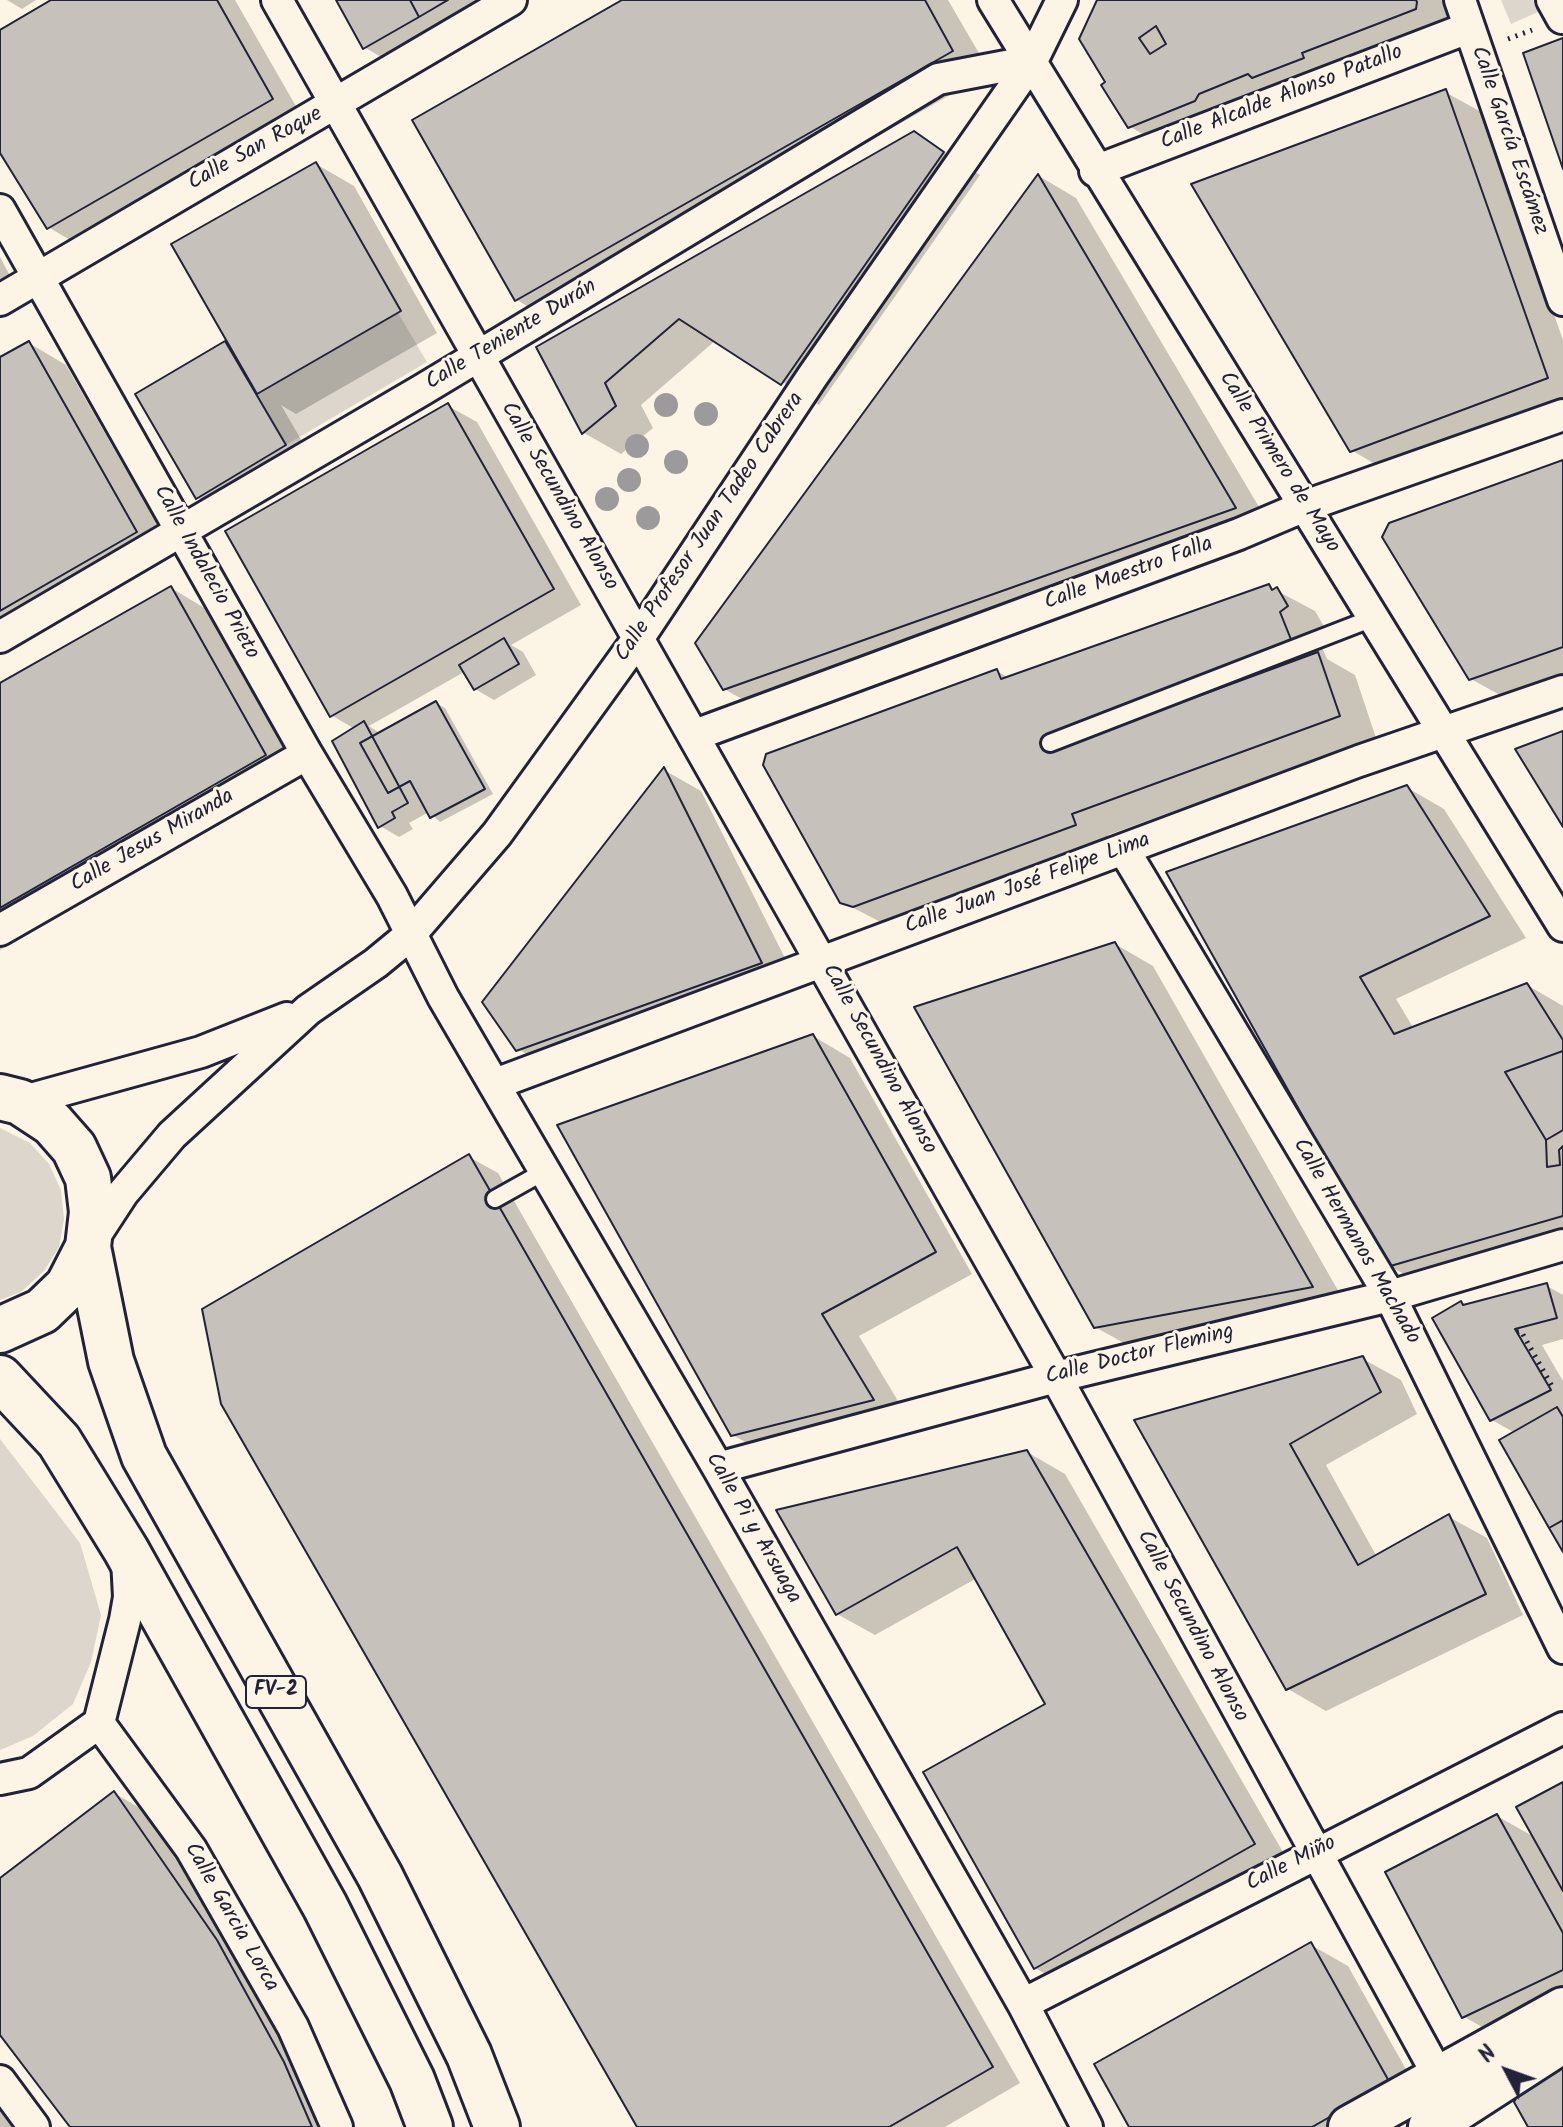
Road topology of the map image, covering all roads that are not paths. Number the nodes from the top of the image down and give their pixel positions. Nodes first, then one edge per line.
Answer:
1 (277, 0) edge
2 (511, 0) edge
3 (993, 0) edge
4 (1062, 0) edge
5 (1464, 14) edge
6 (1032, 61) junction
7 (337, 105) junction
8 (1095, 171) junction
9 (0, 210) edge
10 (39, 277) junction
11 (0, 300) edge
12 (1563, 300) edge
13 (477, 356) junction
14 (1563, 415) edge
15 (1305, 506) junction
16 (182, 531) junction
17 (1373, 618) junction
18 (640, 636) junction
19 (0, 637) edge
20 (1563, 691) edge
21 (1444, 733) junction
22 (695, 735) junction
23 (1050, 743) dead end
24 (307, 754) junction
25 (1124, 850) junction
26 (1563, 926) edge
27 (0, 930) edge
28 (410, 935) junction
29 (823, 962) junction
30 (308, 1010) junction
31 (495, 1084) junction
32 (7, 1098) edge
33 (545, 1171) junction
34 (495, 1199) dead end
35 (1563, 1245) edge
36 (88, 1247) junction
37 (1390, 1296) junction
38 (0, 1330) edge
39 (1056, 1377) junction
40 (0, 1378) edge
41 (718, 1468) junction
42 (126, 1550) junction
43 (1563, 1648) edge
44 (99, 1723) junction
45 (1563, 1728) edge
46 (14, 1776) edge
47 (0, 1800) edge
48 (1314, 1853) junction
49 (1023, 2004) junction
50 (1563, 2009) edge
51 (1563, 2041) edge
52 (0, 2081) edge
53 (1448, 2111) edge
54 (34, 2127) edge
55 (337, 2127) edge
56 (430, 2127) edge
57 (497, 2127) edge
58 (1087, 2127) edge
59 (1350, 2127) edge

1 - 7 street, Calle Secundino Alonso
2 - 7 street, Calle San Roque
3 - 6 street, Calle Primero de Mayo
4 - 6 street, Calle Profesor Juan Tadeo Cabrera
5 - 8 street, Calle Alcalde Alonso Patallo
5 - 12 street, Calle García Escámez
6 - 8 street, Calle Primero de Mayo
6 - 13 street, Calle Teniente Durán
6 - 18 street, Calle Profesor Juan Tadeo Cabrera
7 - 10 street, Calle San Roque
7 - 13 street, Calle Secundino Alonso
8 - 15 street, Calle Primero de Mayo
9 - 10 street, Calle Indalecio Prieto
10 - 11 street, Calle San Roque
10 - 16 street, Calle Indalecio Prieto
13 - 16 street, Calle Teniente Durán
13 - 18 street, Calle Secundino Alonso
14 - 15 street, Calle Maestro Falla
15 - 17 street, Calle Primero de Mayo
15 - 22 street, Calle Maestro Falla
16 - 19 street, Calle Teniente Durán
16 - 24 street, Calle Indalecio Prieto
17 - 21 street, Calle Primero de Mayo
17 - 23 lane
18 - 22 street, Calle Secundino Alonso
18 - 28 street, Calle Profesor Juan Tadeo Cabrera
20 - 21 street, Calle Juan José Felipe Lima
21 - 25 street, Calle Juan José Felipe Lima
21 - 26 street, Calle Primero de Mayo
22 - 29 street, Calle Secundino Alonso
24 - 27 street, Calle Jesus Miranda
24 - 28 street, Calle Indalecio Prieto
25 - 29 street, Calle Juan José Felipe Lima
25 - 37 street, Calle Hermanos Machado
28 - 30 street, Calle Profesor Juan Tadeo Cabrera
28 - 31 street, Calle Pi y Arsuaga
29 - 31 street, Calle Juan José Felipe Lima
29 - 39 street, Calle Secundino Alonso
30 - 32 street, Calle Profesor Juan Tadeo Cabrera
30 - 36 street, Calle Profesor Juan Tadeo Cabrera
31 - 33 street, Calle Pi y Arsuaga
32 - 36 main road
33 - 34 lane
33 - 41 street, Calle Pi y Arsuaga
35 - 37 street, Calle Doctor Fleming
36 - 38 main road
36 - 57 main road, FV-2
37 - 39 street, Calle Doctor Fleming
37 - 43 street, Calle Hermanos Machado
39 - 41 street, Calle Doctor Fleming
39 - 48 street, Calle Secundino Alonso
40 - 42 main road, FV-2
41 - 49 street, Calle Pi y Arsuaga
42 - 44 street
42 - 56 main road, FV-2
44 - 46 street
44 - 55 street, Calle Garcia Lorca
45 - 48 street, Calle Miño
46 - 47 street
48 - 49 street, Calle Miño
48 - 53 street, Calle Secundino Alonso
49 - 58 street, Calle Pi y Arsuaga
50 - 53 main road
51 - 53 main road
52 - 54 street
53 - 59 main road

